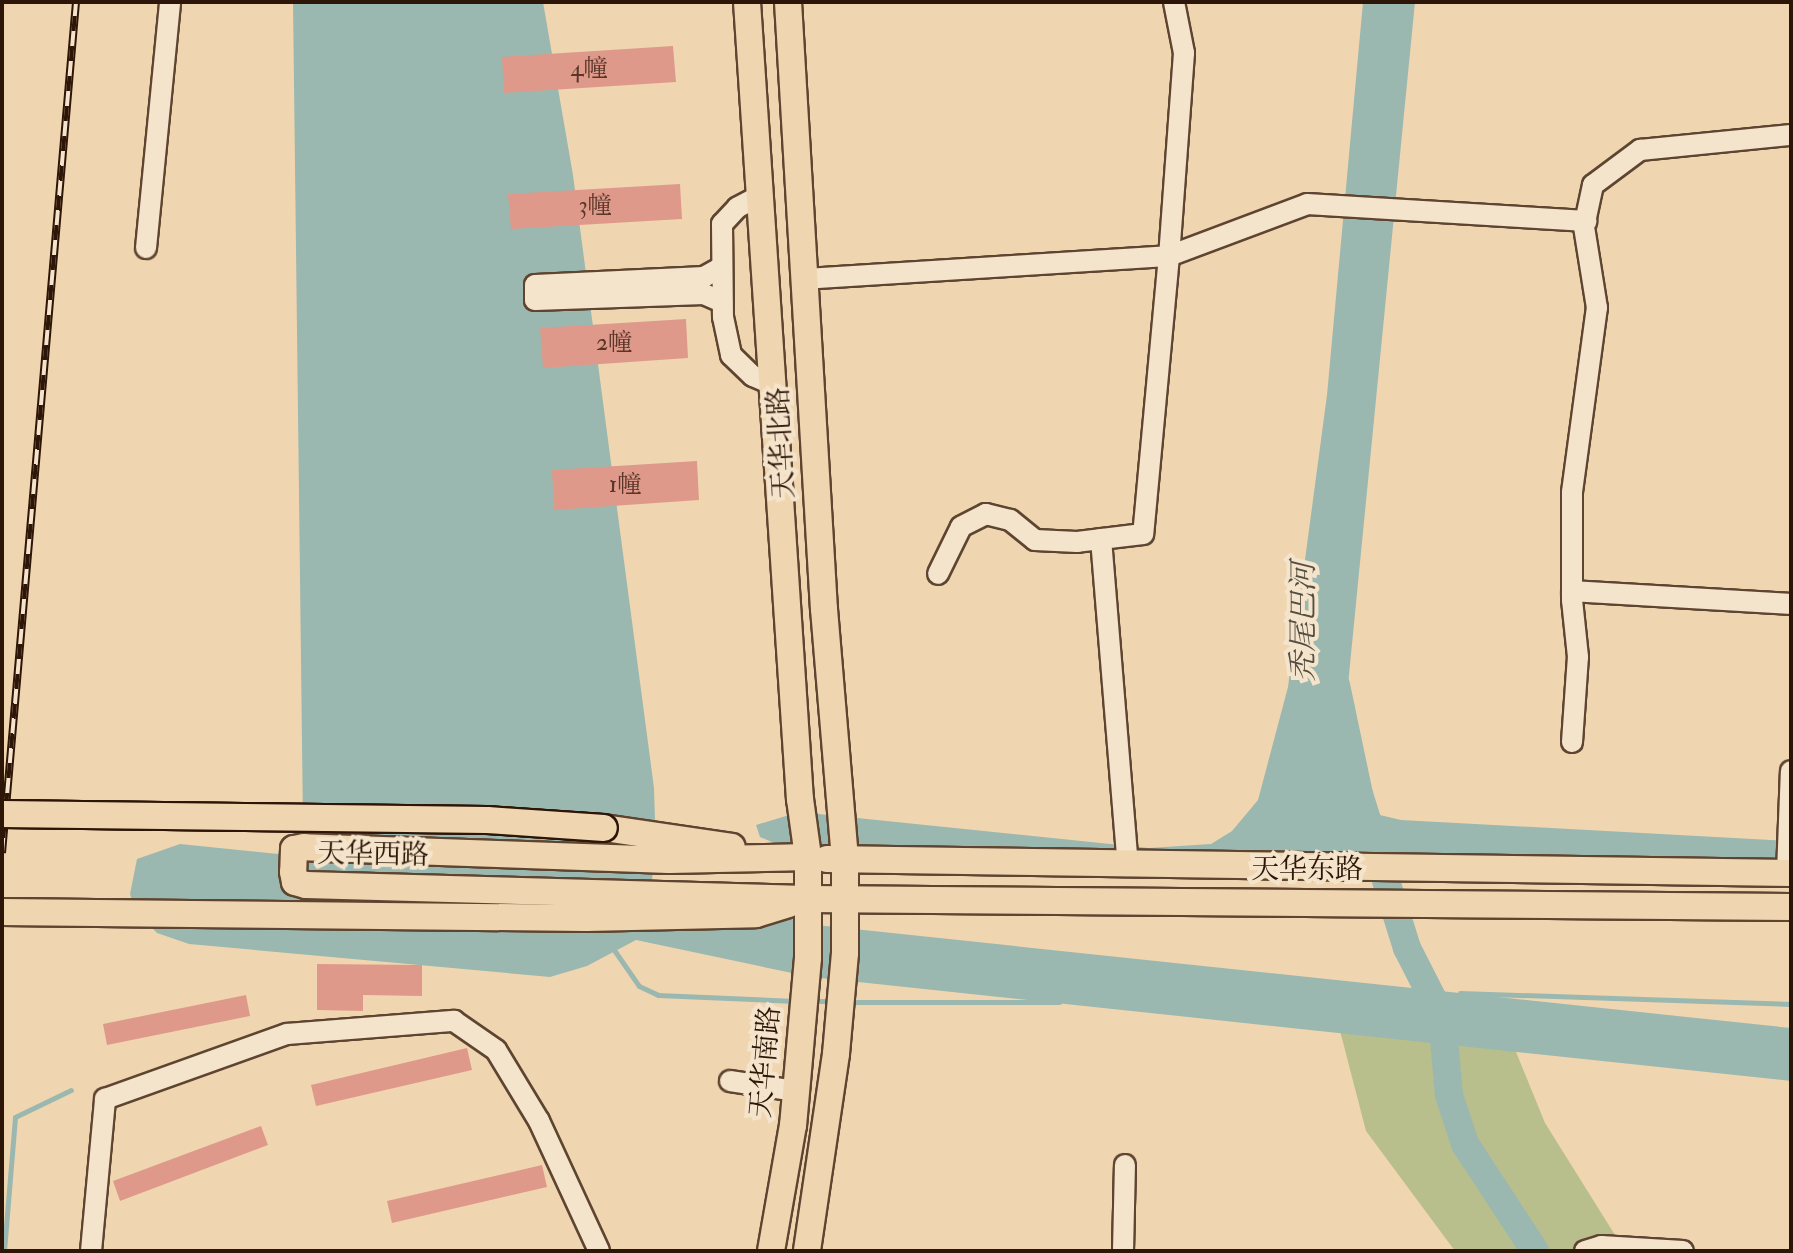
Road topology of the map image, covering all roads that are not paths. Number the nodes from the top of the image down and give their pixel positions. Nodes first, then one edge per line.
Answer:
1 (170, 2) edge
2 (747, 2) edge
3 (788, 2) edge
4 (1174, 2) edge
5 (1791, 135) edge
6 (761, 195) junction
7 (1586, 221) junction
8 (146, 248) dead end
9 (1169, 256) junction
10 (720, 268) junction
11 (804, 279) junction
12 (722, 302) junction
13 (774, 385) junction
14 (1101, 539) junction
15 (938, 574) dead end
16 (1572, 591) junction
17 (1791, 604) edge
18 (1572, 742) dead end
19 (1791, 771) edge
20 (2, 814) edge
21 (1128, 866) junction
22 (1789, 873) edge
23 (826, 879) junction
24 (1791, 907) edge
25 (2, 912) edge
26 (730, 1081) dead end
27 (796, 1091) junction
28 (1125, 1165) dead end
29 (1593, 1248) edge
30 (91, 1251) edge
31 (599, 1251) edge
32 (771, 1251) edge
33 (807, 1251) edge
34 (1123, 1251) edge
35 (1683, 1251) edge

1 - 8 street
2 - 6 main road, 天华北路
3 - 11 main road, 天华北路
4 - 9 street
5 - 7 street
6 - 10 street
6 - 13 main road, 天华北路
7 - 9 street
7 - 16 street
9 - 11 street
9 - 14 street
10 - 12 street
10 - 12 street
11 - 23 main road, 天华北路
12 - 13 street
13 - 23 main road, 天华北路
14 - 15 street
14 - 21 street
16 - 17 street
16 - 18 street
19 - 22 street
20 - 23 main road, 天华西路, bridge
21 - 22 main road, 天华东路
21 - 23 main road, 天华东路
23 - 23 main road, 天华西路
23 - 24 main road, 天华东路
23 - 25 main road
23 - 27 main road, 天华南路
23 - 33 main road
26 - 27 street
27 - 32 main road, 天华南路
28 - 34 street
29 - 35 street
30 - 31 street

